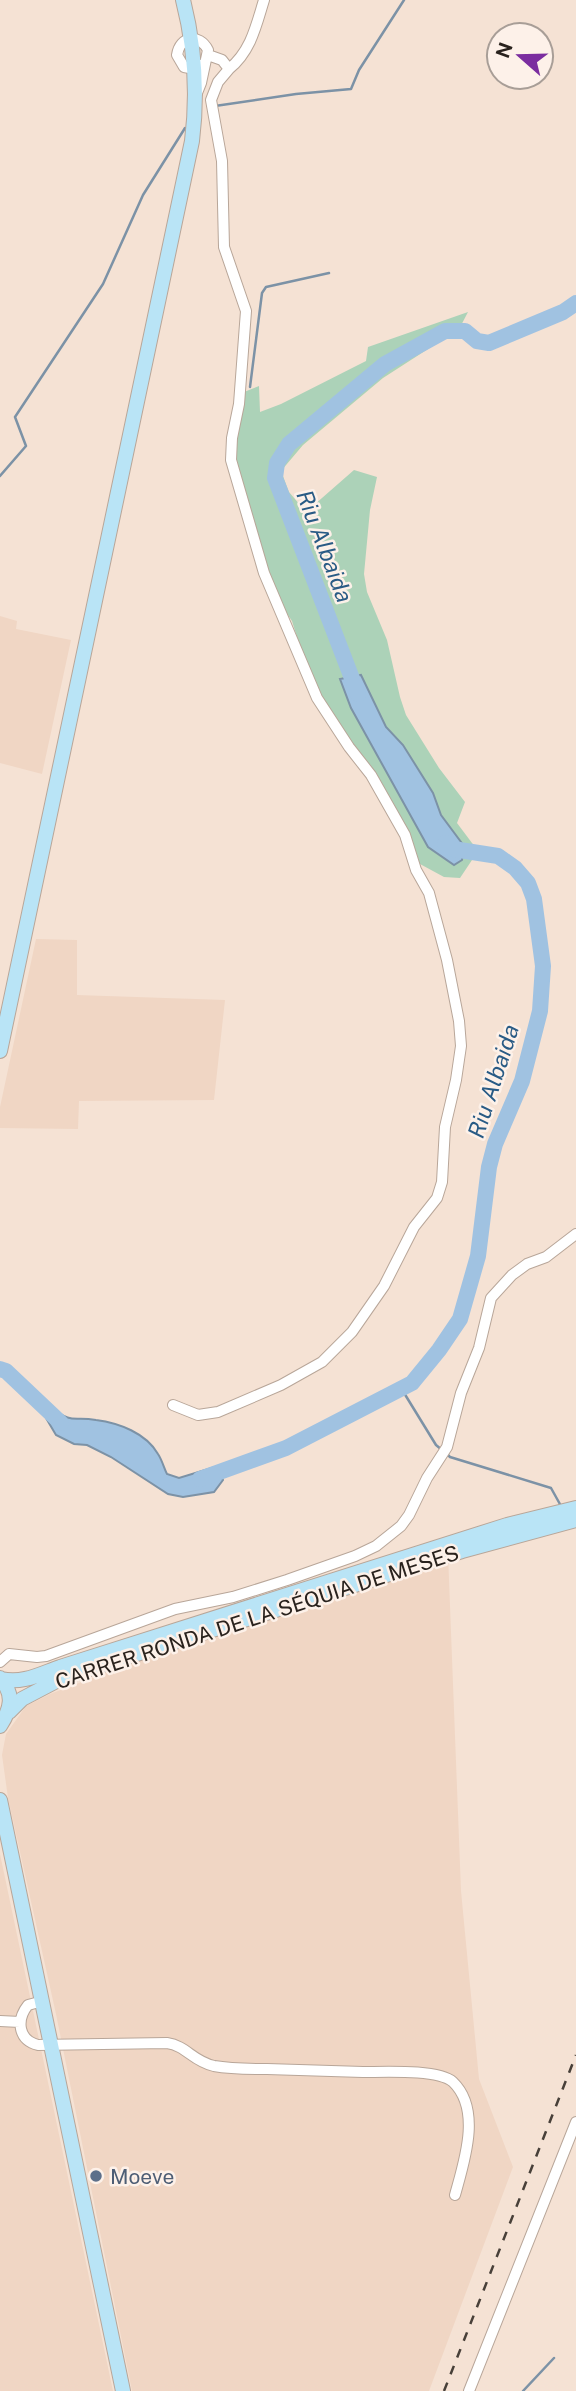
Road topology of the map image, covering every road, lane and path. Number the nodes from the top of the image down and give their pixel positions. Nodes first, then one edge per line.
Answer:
1 (264, 0) edge
2 (183, 2) edge
3 (203, 63) junction
4 (229, 69) junction
5 (0, 1051) edge
6 (576, 1234) edge
7 (173, 1405) dead end
8 (576, 1507) edge
9 (576, 1520) edge
10 (510, 1530) junction
11 (0, 1661) edge
12 (1, 1678) edge
13 (3, 1722) edge
14 (0, 1800) edge
15 (43, 2001) junction
16 (0, 2021) edge
17 (20, 2022) junction
18 (52, 2045) junction
19 (576, 2122) edge
20 (455, 2194) dead end
21 (123, 2391) edge
22 (469, 2391) edge

1 - 4 street
2 - 3 street
3 - 4 street
3 - 5 street
4 - 7 street
6 - 11 street
8 - 10 street
9 - 10 street
10 - 12 street, CARRER RONDA DE LA SÉQUIA DE MESES
10 - 13 street, CARRER RONDA DE LA SÉQUIA DE MESES
12 - 13 street
14 - 15 street
15 - 17 street
15 - 18 street
16 - 17 street
17 - 18 street
18 - 20 street
18 - 21 street
19 - 22 street

